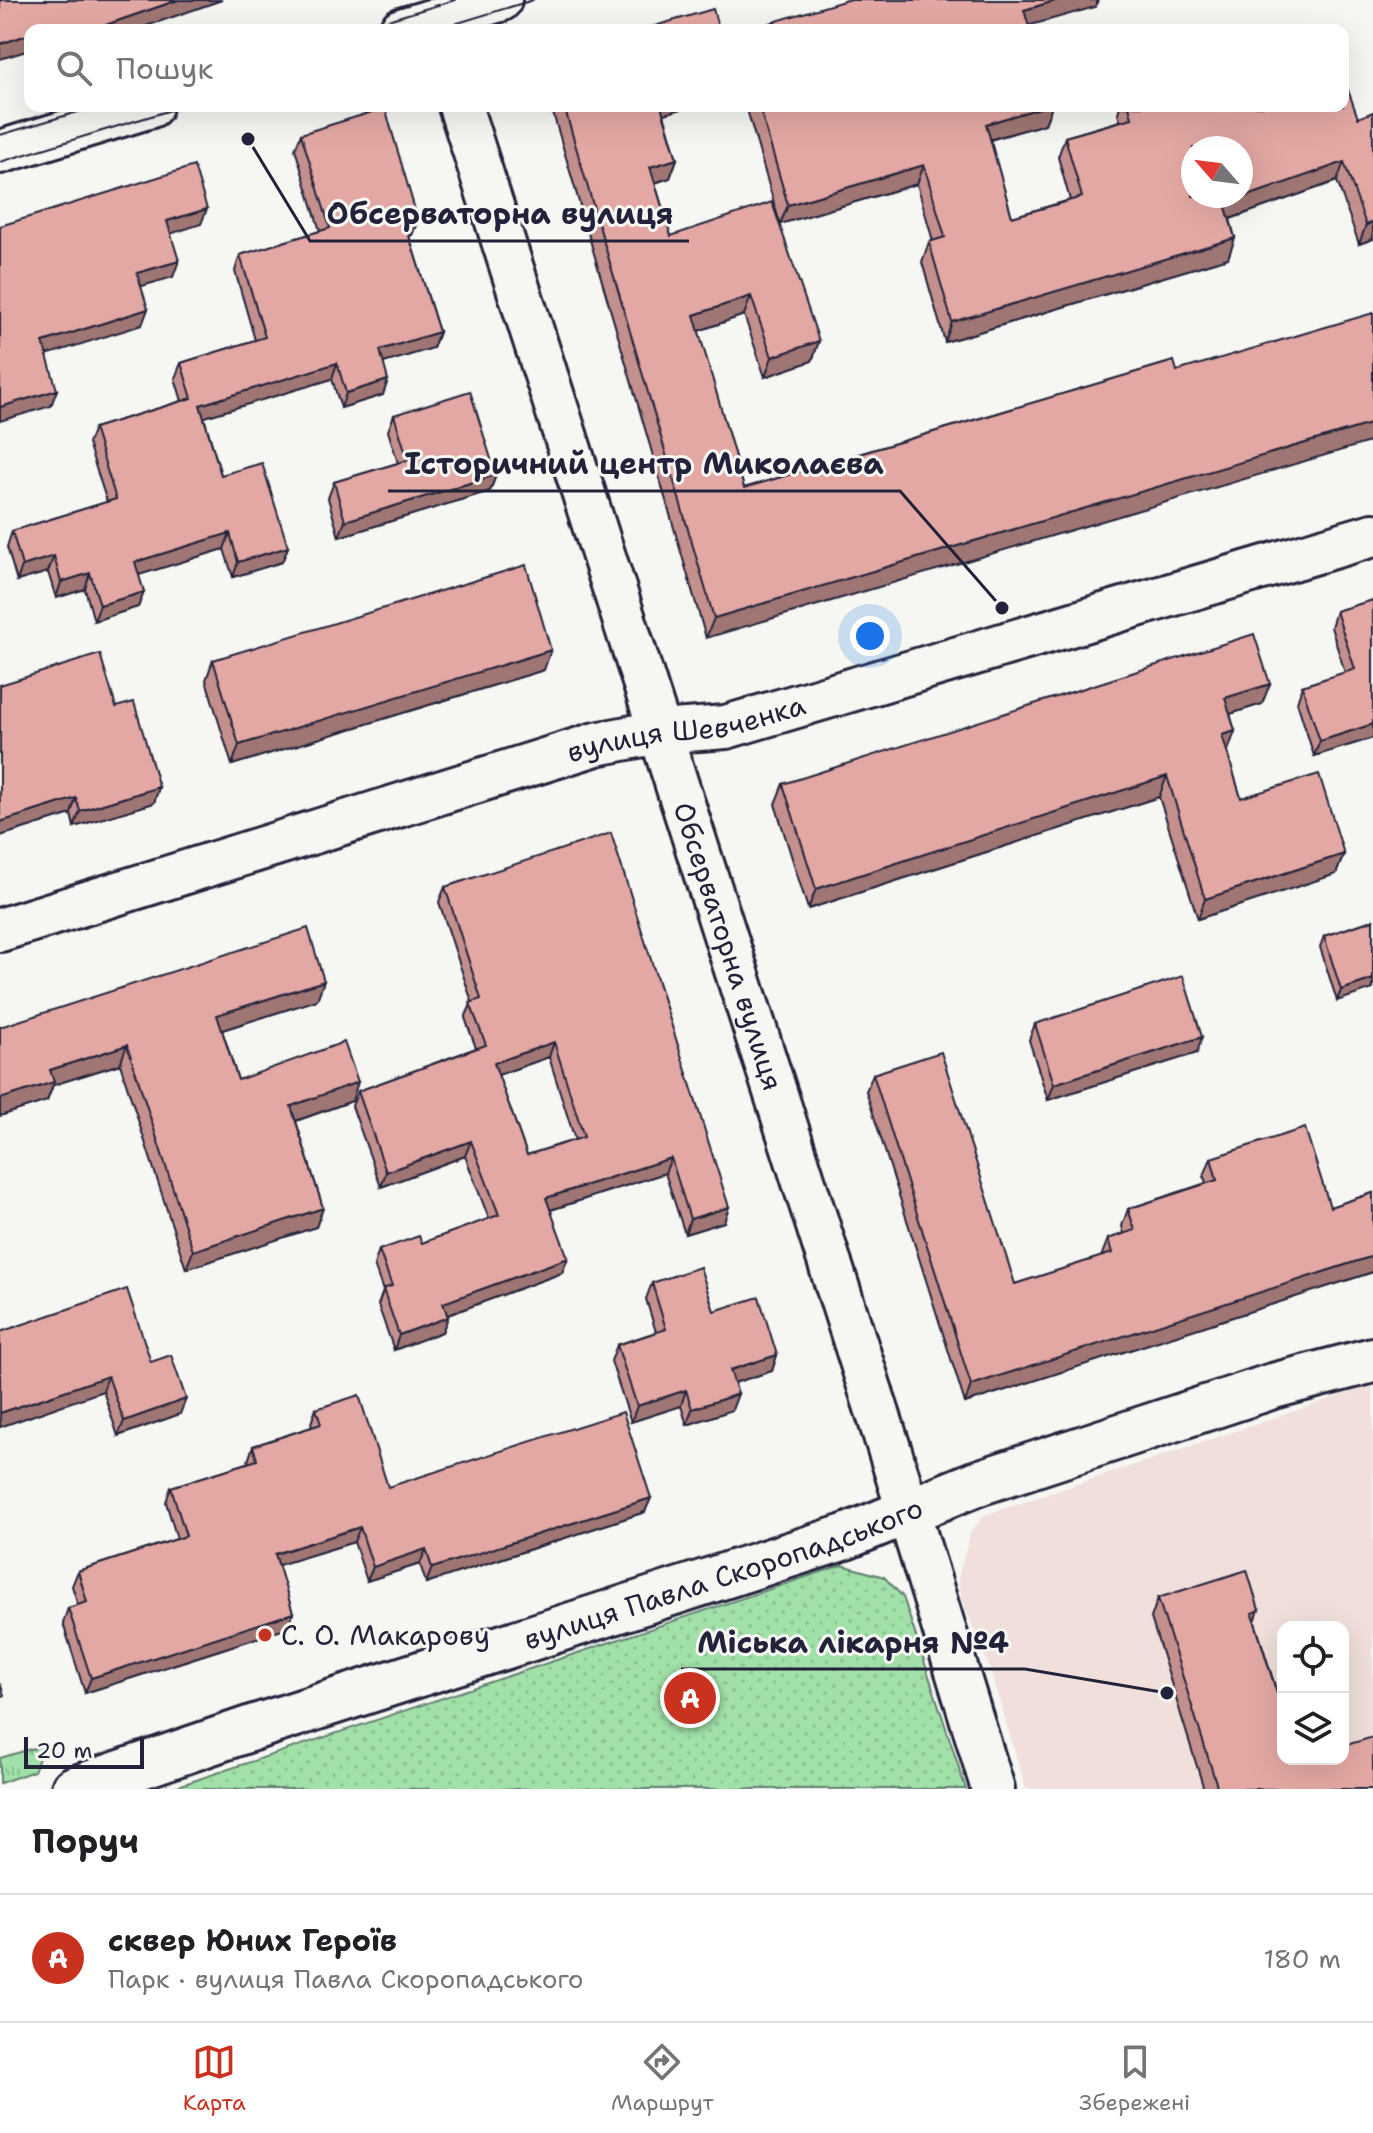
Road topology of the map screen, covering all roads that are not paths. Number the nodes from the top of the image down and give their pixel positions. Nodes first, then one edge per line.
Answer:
1 (500, 0) edge
2 (424, 20) edge
3 (131, 112) edge
4 (462, 112) edge
5 (0, 152) edge
6 (1373, 535) edge
7 (659, 732) junction
8 (0, 930) edge
9 (1373, 1360) edge
10 (909, 1510) junction
11 (74, 1789) edge
12 (993, 1789) edge

1 - 2 street
3 - 5 street
4 - 7 street, Обсерваторна вулиця
6 - 7 street, вулиця Шевченка
7 - 8 street, вулиця Шевченка
7 - 10 street, Обсерваторна вулиця
9 - 10 street, вулиця Павла Скоропадського
10 - 11 street, вулиця Павла Скоропадського
10 - 12 street, Обсерваторна вулиця

